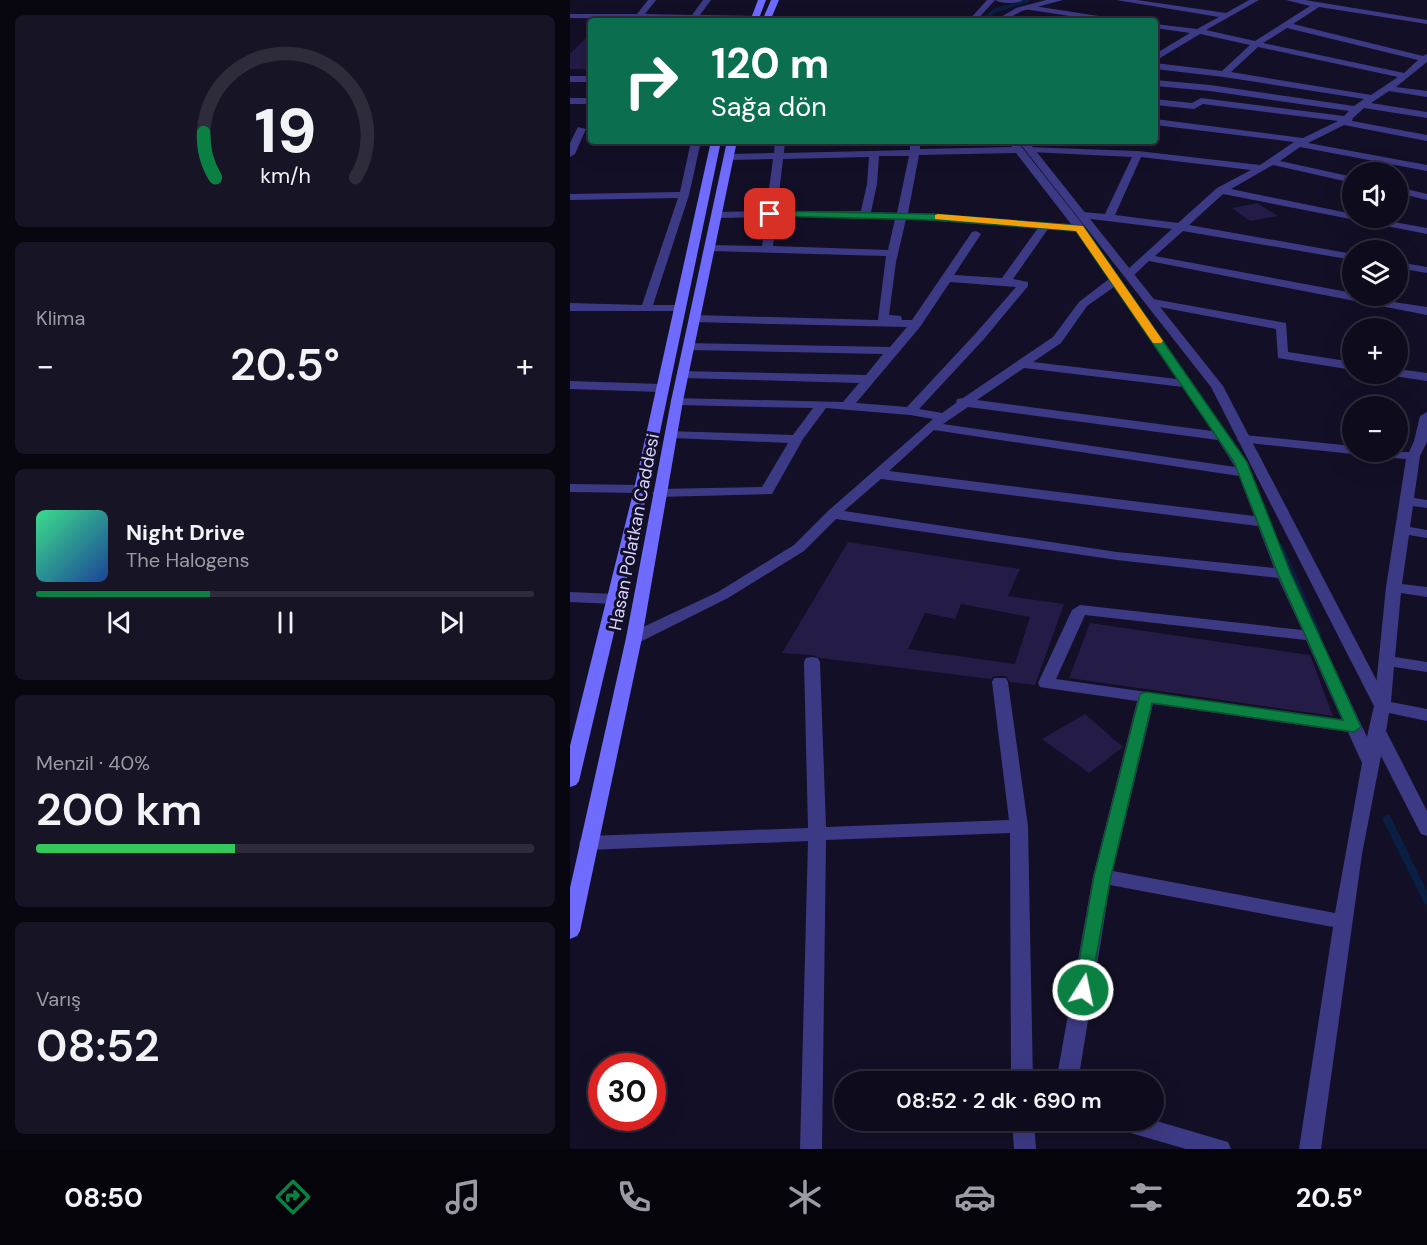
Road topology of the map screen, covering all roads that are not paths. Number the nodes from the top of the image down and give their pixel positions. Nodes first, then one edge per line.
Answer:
1 (652, 0) edge
2 (707, 0) edge
3 (762, 0) edge
4 (775, 0) edge
5 (991, 0) edge
6 (999, 0) edge
7 (1019, 0) edge
8 (1059, 0) edge
9 (1120, 0) edge
10 (1255, 0) edge
11 (1290, 0) edge
12 (1147, 4) junction
13 (1317, 4) junction
14 (1027, 7) junction
15 (1138, 9) dead end
16 (1130, 15) dead end
17 (1225, 15) junction
18 (570, 16) edge
19 (640, 16) junction
20 (695, 16) junction
21 (682, 18) edge
22 (724, 18) edge
23 (755, 18) edge
24 (768, 18) edge
25 (975, 18) edge
26 (1001, 18) edge
27 (1100, 18) edge
28 (1125, 18) edge
29 (1427, 22) edge
30 (1287, 25) junction
31 (1158, 26) edge
32 (1197, 31) junction
33 (1257, 43) junction
34 (1158, 56) edge
35 (1426, 58) edge
36 (1158, 66) edge
37 (1224, 74) junction
38 (1406, 76) junction
39 (570, 79) edge
40 (588, 79) edge
41 (1158, 83) edge
42 (1210, 88) junction
43 (1388, 88) junction
44 (1427, 94) edge
45 (1373, 98) junction
46 (588, 101) edge
47 (1201, 101) junction
48 (570, 102) edge
49 (1158, 102) edge
50 (1360, 107) junction
51 (1427, 115) edge
52 (1346, 121) junction
53 (1158, 122) edge
54 (586, 129) edge
55 (570, 130) edge
56 (1427, 138) edge
57 (1302, 142) junction
58 (695, 144) edge
59 (715, 144) edge
60 (731, 144) edge
61 (779, 144) edge
62 (830, 144) edge
63 (915, 144) edge
64 (1021, 145) edge
65 (1081, 146) edge
66 (915, 153) junction
67 (570, 154) edge
68 (874, 154) junction
69 (1138, 154) junction
70 (777, 156) junction
71 (828, 156) junction
72 (729, 157) junction
73 (1272, 162) junction
74 (1261, 168) junction
75 (1427, 168) edge
76 (1342, 178) edge
77 (1221, 190) junction
78 (1408, 192) edge
79 (684, 195) junction
80 (1427, 196) edge
81 (570, 197) edge
82 (770, 214) junction
83 (718, 215) junction
84 (865, 215) junction
85 (1342, 215) edge
86 (903, 216) junction
87 (1109, 217) junction
88 (1081, 222) junction
89 (1045, 226) junction
90 (1180, 227) junction
91 (1408, 227) edge
92 (1427, 231) edge
93 (976, 234) dead end
94 (710, 248) junction
95 (767, 249) junction
96 (892, 253) junction
97 (1342, 255) edge
98 (1149, 258) junction
99 (1408, 267) edge
100 (1427, 270) edge
101 (1130, 273) junction
102 (946, 278) junction
103 (1116, 280) junction
104 (1005, 282) junction
105 (1153, 303) junction
106 (570, 307) edge
107 (646, 309) junction
108 (681, 309) junction
109 (1427, 311) edge
110 (694, 319) junction
111 (917, 322) junction
112 (689, 346) junction
113 (894, 351) junction
114 (1019, 364) junction
115 (1342, 364) edge
116 (684, 374) junction
117 (1408, 374) edge
118 (1427, 377) edge
119 (868, 380) junction
120 (1187, 384) junction
121 (570, 385) edge
122 (661, 388) junction
123 (677, 401) junction
124 (962, 402) junction
125 (822, 404) junction
126 (845, 407) junction
127 (910, 411) junction
128 (1427, 416) edge
129 (937, 422) junction
130 (673, 434) junction
131 (1225, 437) junction
132 (797, 439) junction
133 (1244, 439) junction
134 (1420, 446) edge
135 (1342, 449) edge
136 (1245, 473) junction
137 (877, 474) junction
138 (570, 488) edge
139 (641, 489) junction
140 (659, 494) junction
141 (1406, 501) junction
142 (1427, 504) edge
143 (833, 514) junction
144 (1264, 522) junction
145 (1402, 530) junction
146 (1427, 534) edge
147 (1284, 574) junction
148 (1394, 587) junction
149 (1427, 592) edge
150 (570, 597) edge
151 (615, 599) junction
152 (1312, 636) junction
153 (634, 639) junction
154 (1388, 661) junction
155 (812, 662) dead end
156 (1427, 667) edge
157 (1000, 682) dead end
158 (1146, 697) junction
159 (1382, 706) junction
160 (1427, 715) edge
161 (1354, 727) junction
162 (1377, 731) junction
163 (574, 743) edge
164 (1371, 764) junction
165 (570, 781) edge
166 (1422, 812) edge
167 (1019, 825) junction
168 (1427, 829) edge
169 (817, 833) junction
170 (588, 843) junction
171 (1102, 876) junction
172 (1343, 922) junction
173 (570, 931) edge
174 (1022, 1071) edge
175 (1069, 1071) edge
176 (1024, 1131) edge
177 (1157, 1131) edge
178 (811, 1149) edge
179 (1025, 1149) edge
180 (1220, 1149) edge
181 (1310, 1149) edge

1 - 19 street
2 - 20 street
3 - 23 main road
4 - 24 main road
5 - 25 street
6 - 7 street
8 - 14 street
9 - 12 street
10 - 17 street
11 - 13 street
12 - 15 street
12 - 17 street
13 - 29 street
13 - 30 street
14 - 26 street
14 - 27 street
16 - 28 street
17 - 32 street
18 - 19 street
19 - 21 street
20 - 21 street
20 - 22 street
30 - 33 street
30 - 35 street
31 - 32 street
32 - 33 street
32 - 34 street
33 - 37 street
33 - 38 street
35 - 38 street
36 - 37 street
37 - 45 street
38 - 43 street
39 - 40 street
41 - 42 street
42 - 47 street
42 - 50 street
43 - 44 street
43 - 45 street
45 - 50 street
46 - 48 street
47 - 49 street
47 - 52 street
50 - 51 street
50 - 52 street
52 - 56 street
52 - 57 street
53 - 57 street
54 - 55 street
54 - 67 street
57 - 73 street
57 - 75 street
58 - 79 street
59 - 108 main road, Hasan Polatkan Caddesi
60 - 72 main road, Hasan Polatkan Caddesi
61 - 70 street
62 - 71 street
63 - 66 street
64 - 65 street
64 - 66 street
64 - 88 street
65 - 69 street
66 - 68 street
66 - 86 street
68 - 71 street
68 - 84 street
69 - 74 street
69 - 87 street
70 - 71 street
70 - 72 street
70 - 82 street
72 - 83 main road, Hasan Polatkan Caddesi
73 - 74 street
73 - 76 street
74 - 77 street
77 - 85 street
77 - 90 street
78 - 80 street
79 - 81 street
79 - 107 street
82 - 83 street
82 - 84 street
82 - 95 street
83 - 94 main road, Hasan Polatkan Caddesi
84 - 86 street
86 - 89 street
86 - 96 street
87 - 88 street
87 - 90 street
88 - 89 street
88 - 101 street
88 - 103 street
89 - 104 street
90 - 97 street
90 - 98 street
91 - 92 street
93 - 102 street
94 - 95 street
94 - 110 main road, Hasan Polatkan Caddesi
95 - 96 street
96 - 111 street
98 - 101 street
98 - 109 street
99 - 100 street
101 - 105 street
102 - 104 street
102 - 111 street
103 - 114 street
103 - 120 street
104 - 127 street
105 - 115 street
105 - 133 street
106 - 107 street
107 - 108 street
108 - 122 main road, Hasan Polatkan Caddesi
110 - 111 street
110 - 112 main road, Hasan Polatkan Caddesi
111 - 113 street
112 - 113 street
112 - 116 main road, Hasan Polatkan Caddesi
113 - 119 street
114 - 120 street
114 - 124 street
116 - 119 street
116 - 123 main road, Hasan Polatkan Caddesi
117 - 118 street
119 - 126 street
120 - 131 street
121 - 122 street
122 - 139 main road, Hasan Polatkan Caddesi
123 - 125 street
123 - 130 main road, Hasan Polatkan Caddesi
124 - 129 street
124 - 131 street
125 - 126 street
125 - 132 street
126 - 127 street
127 - 129 street
128 - 134 street
129 - 136 street
129 - 137 street
130 - 132 street
130 - 140 main road, Hasan Polatkan Caddesi
131 - 136 street
132 - 140 street
133 - 135 street
133 - 159 street
134 - 141 street
136 - 144 street
137 - 143 street
137 - 144 street
138 - 139 street
139 - 151 main road, Hasan Polatkan Caddesi
140 - 153 main road, Hasan Polatkan Caddesi
141 - 142 street
141 - 145 street
143 - 147 street
143 - 153 street
144 - 147 street
145 - 146 street
145 - 148 street
147 - 152 street
148 - 149 street
148 - 154 street
150 - 151 street
151 - 163 main road, Hasan Polatkan Caddesi
152 - 158 street
152 - 161 street
153 - 170 main road, Hasan Polatkan Caddesi
154 - 156 street
154 - 159 street
155 - 169 street
157 - 167 street
158 - 161 street
158 - 171 street
159 - 160 street
159 - 162 street
161 - 164 street
162 - 164 street
162 - 166 street
163 - 165 main road, Hasan Polatkan Caddesi
164 - 172 street
166 - 168 street
167 - 169 street
167 - 174 street
169 - 170 street
169 - 178 street
170 - 173 main road, Hasan Polatkan Caddesi
171 - 172 street
171 - 175 street
172 - 181 street
176 - 179 street
177 - 180 street

